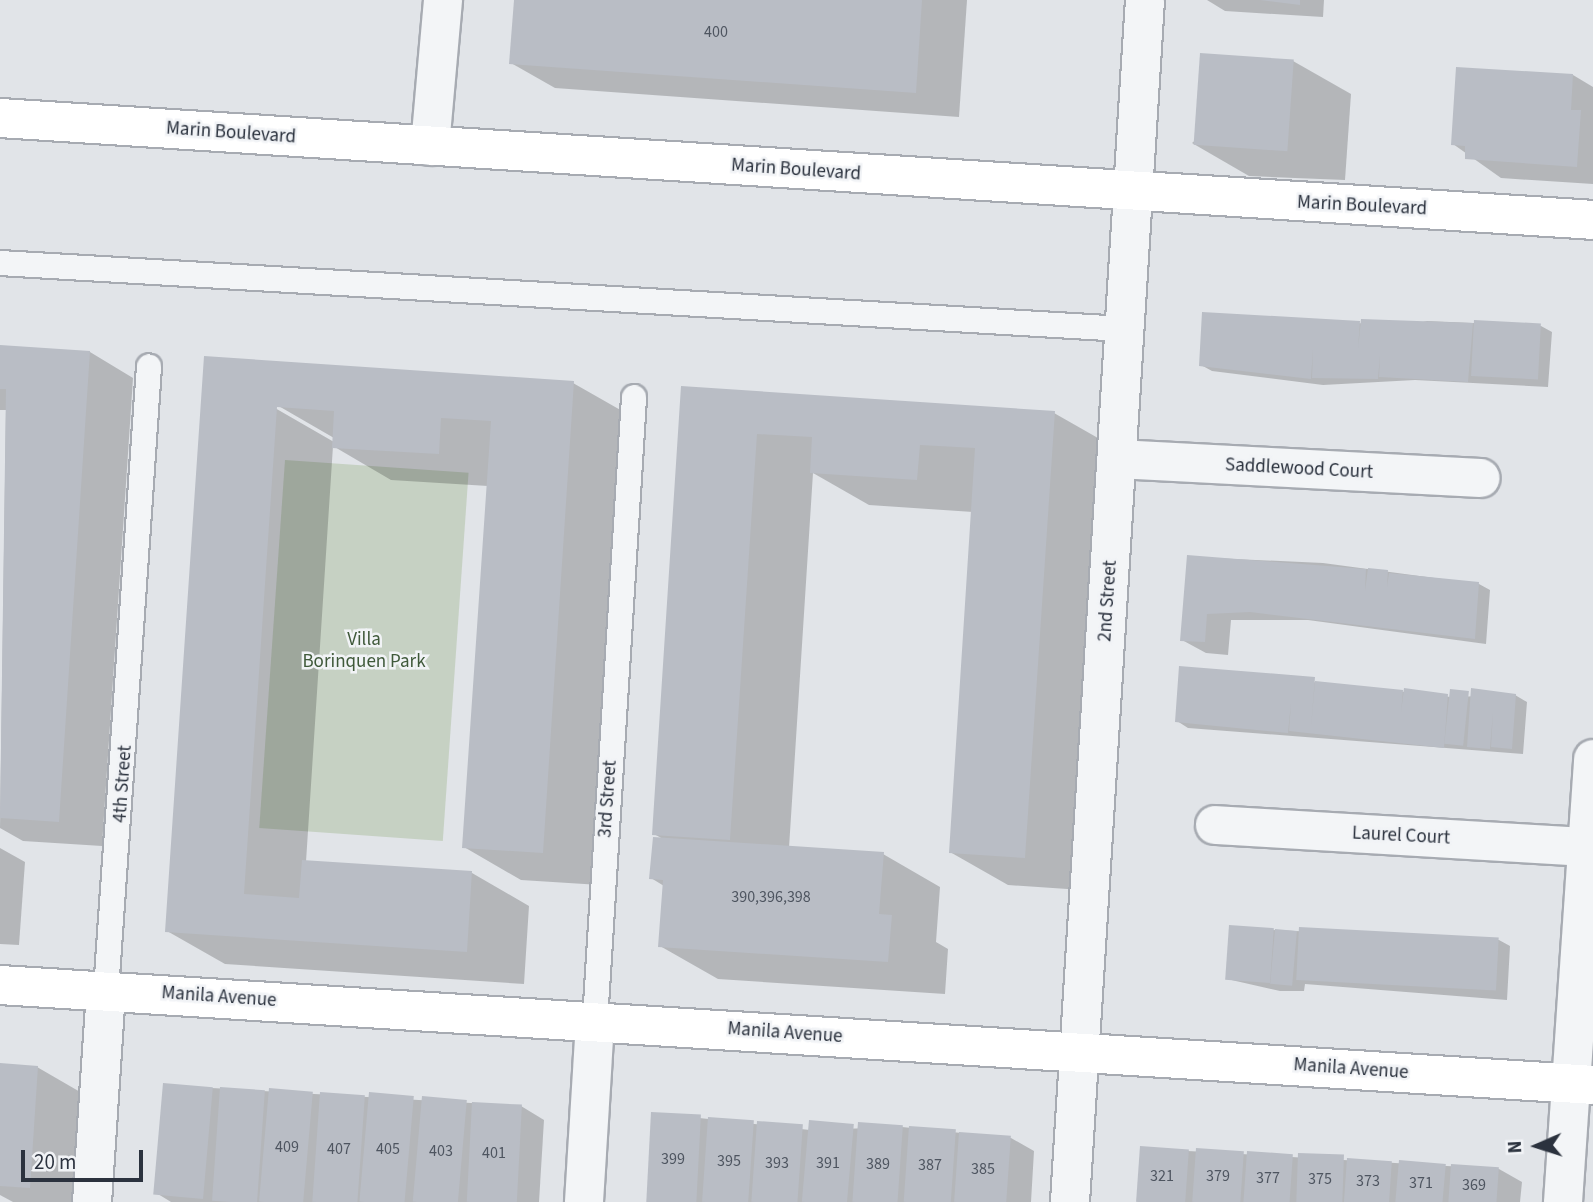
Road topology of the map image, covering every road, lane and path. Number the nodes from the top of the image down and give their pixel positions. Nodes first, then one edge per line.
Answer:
1 (443, 0) edge
2 (1145, 0) edge
3 (0, 118) edge
4 (430, 146) junction
5 (1134, 192) junction
6 (1593, 220) edge
7 (0, 263) edge
8 (1125, 329) junction
9 (149, 366) dead end
10 (634, 397) dead end
11 (1117, 459) junction
12 (1481, 478) dead end
13 (1593, 759) edge
14 (1216, 825) dead end
15 (1587, 847) junction
16 (0, 985) edge
17 (106, 991) junction
18 (595, 1021) junction
19 (1080, 1052) junction
20 (1581, 1084) edge
21 (92, 1202) edge
22 (584, 1202) edge
23 (1070, 1202) edge
24 (1563, 1202) edge

1 - 4 street
2 - 5 street, 2nd Street
3 - 4 main road, Marin Boulevard
4 - 5 main road, Marin Boulevard
5 - 6 main road, Marin Boulevard
5 - 8 street, 2nd Street
7 - 8 lane
8 - 11 street, 2nd Street
9 - 17 lane, 4th Street
10 - 18 lane, 3rd Street
11 - 12 street, Saddlewood Court
11 - 19 street, 2nd Street
13 - 15 street
14 - 15 street, Laurel Court
15 - 20 street
16 - 17 main road, Manila Avenue
17 - 18 main road, Manila Avenue
17 - 21 street, 4th Street
18 - 19 main road, Manila Avenue
18 - 22 street, 3rd Street
19 - 20 main road, Manila Avenue
19 - 23 street, 2nd Street
20 - 24 street

